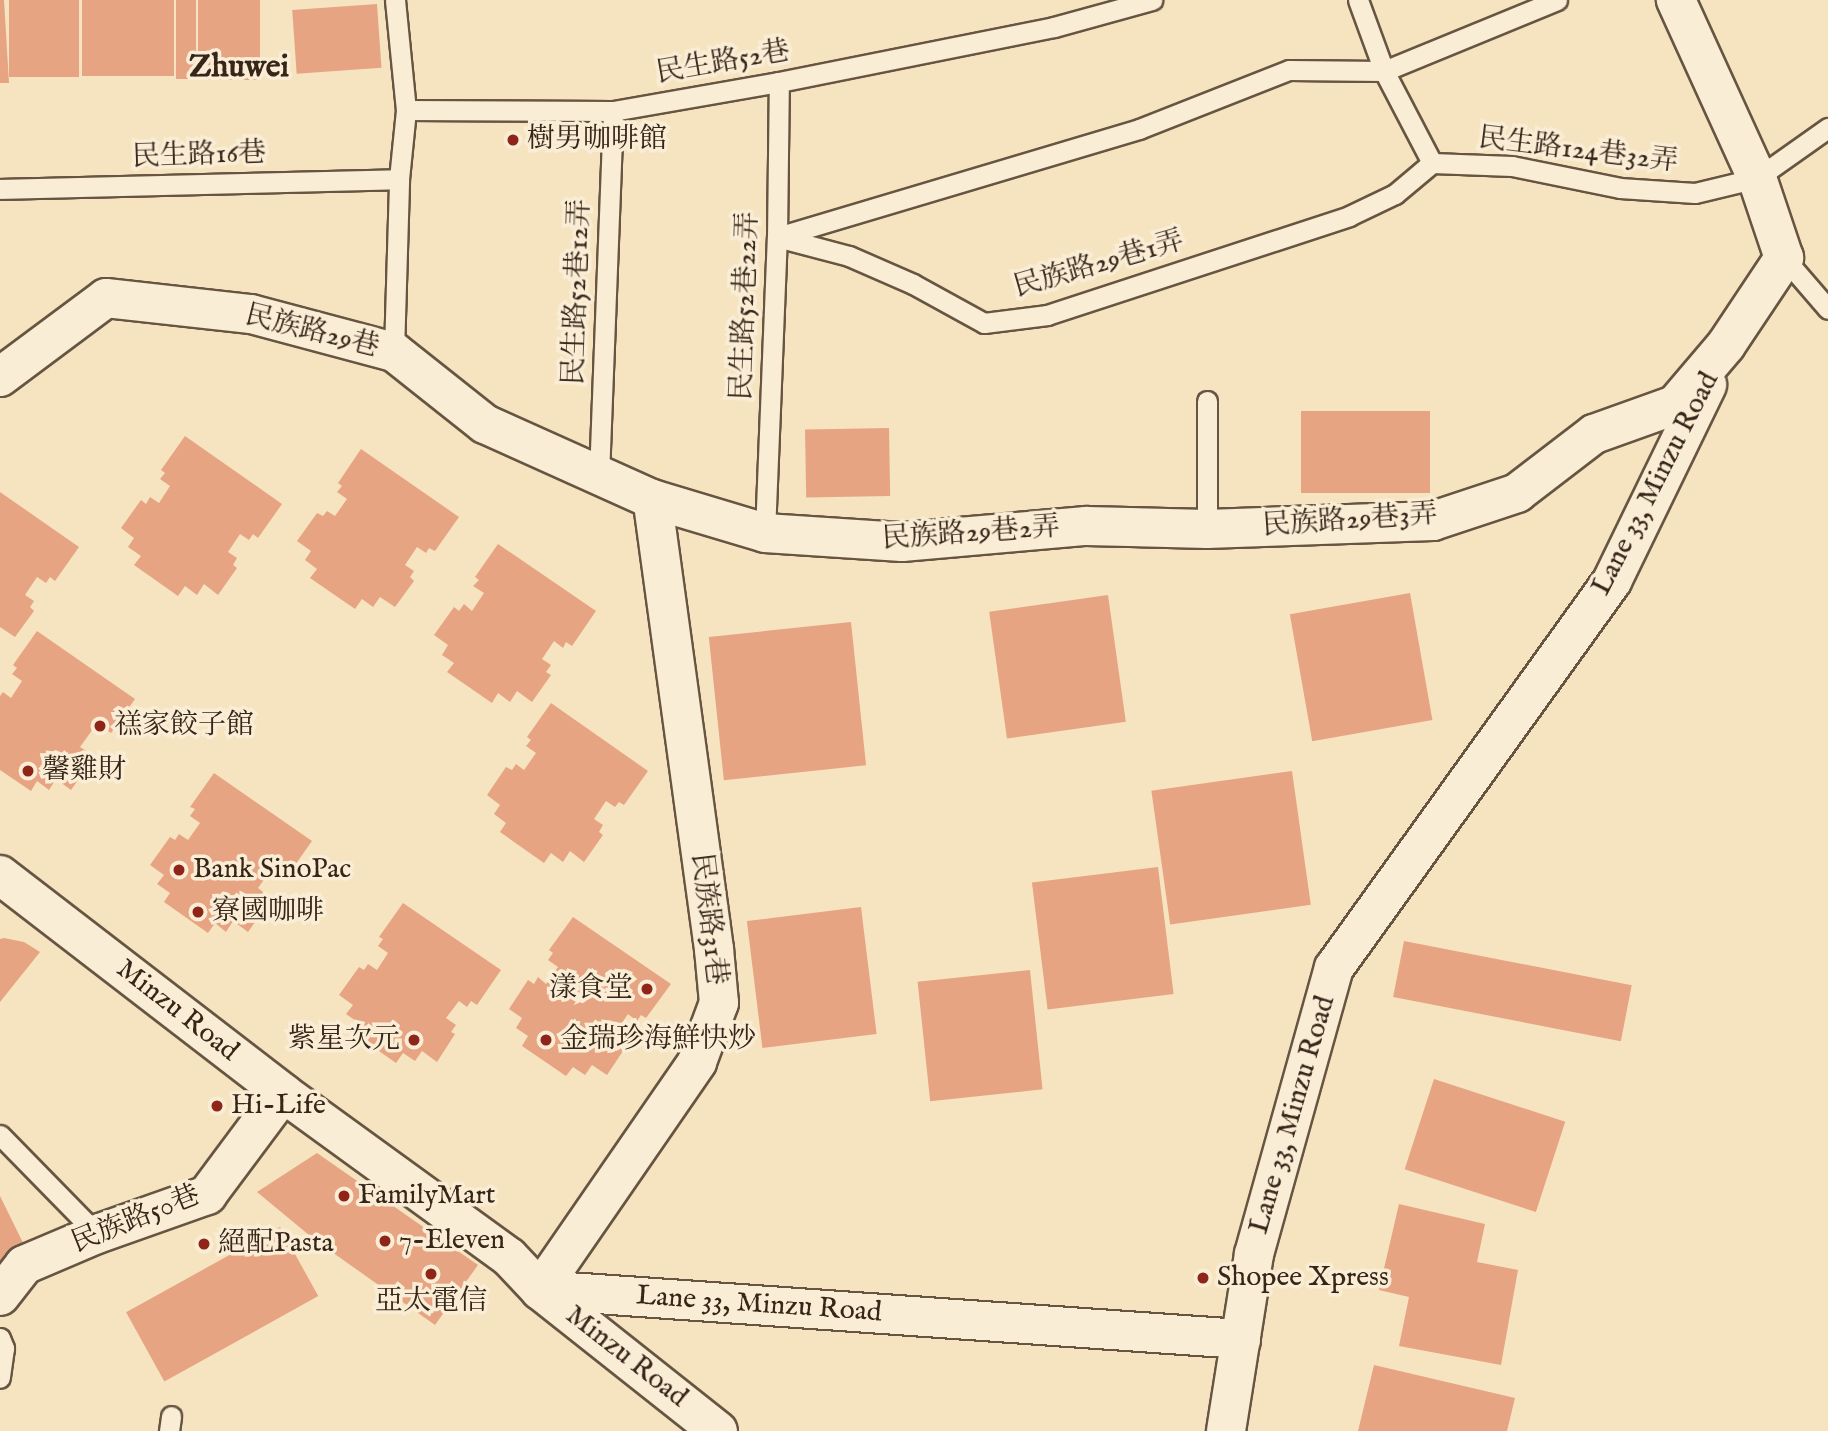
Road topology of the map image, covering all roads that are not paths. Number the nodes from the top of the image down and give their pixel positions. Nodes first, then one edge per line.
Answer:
1 (396, 0) edge
2 (1152, 0) edge
3 (1358, 0) edge
4 (1556, 0) edge
5 (1676, 0) edge
6 (1384, 71) junction
7 (779, 82) junction
8 (406, 110) junction
9 (613, 111) junction
10 (1828, 128) edge
11 (1432, 163) junction
12 (1757, 178) junction
13 (399, 179) junction
14 (0, 189) edge
15 (777, 237) junction
16 (1784, 258) junction
17 (1828, 309) edge
18 (1726, 345) junction
19 (394, 352) junction
20 (0, 377) edge
21 (1208, 401) dead end
22 (599, 476) junction
23 (652, 499) junction
24 (1086, 526) joint
25 (1208, 529) junction
26 (765, 533) junction
27 (0, 875) edge
28 (283, 1093) junction
29 (0, 1135) edge
30 (97, 1234) junction
31 (540, 1290) junction
32 (0, 1296) edge
33 (0, 1338) edge
34 (1241, 1339) junction
35 (0, 1378) edge
36 (718, 1431) edge
37 (1226, 1431) edge

1 - 8 lane
2 - 7 lane, 民生路52巷
3 - 6 lane
4 - 6 lane
5 - 12 street
6 - 11 lane
6 - 15 lane
7 - 9 lane, 民生路52巷
7 - 15 lane, 民生路52巷22弄
8 - 9 lane, 民生路52巷
8 - 13 lane
9 - 22 lane, 民生路52巷12弄
10 - 12 lane
11 - 12 lane, 民生路124巷32弄
11 - 15 lane, 民族路29巷1弄
12 - 16 street
13 - 14 lane, 民生路16巷
13 - 19 lane
15 - 26 lane, 民生路52巷22弄
16 - 17 lane
16 - 18 street
18 - 25 street, 民族路29巷3弄
18 - 34 street, Lane 33, Minzu Road
19 - 20 street, 民族路29巷
19 - 22 street, 民族路29巷
21 - 25 lane
22 - 23 street, 民族路29巷
23 - 26 street, 民族路29巷2弄
23 - 31 street, 民族路31巷
24 - 25 street, 民族路29巷3弄
24 - 26 street, 民族路29巷2弄
27 - 28 street, Minzu Road
28 - 30 street, 民族路50巷
28 - 31 street, Minzu Road
29 - 30 lane
30 - 32 street, 民族路50巷
31 - 34 street, Lane 33, Minzu Road
31 - 36 street, Minzu Road
33 - 35 lane
34 - 37 street

